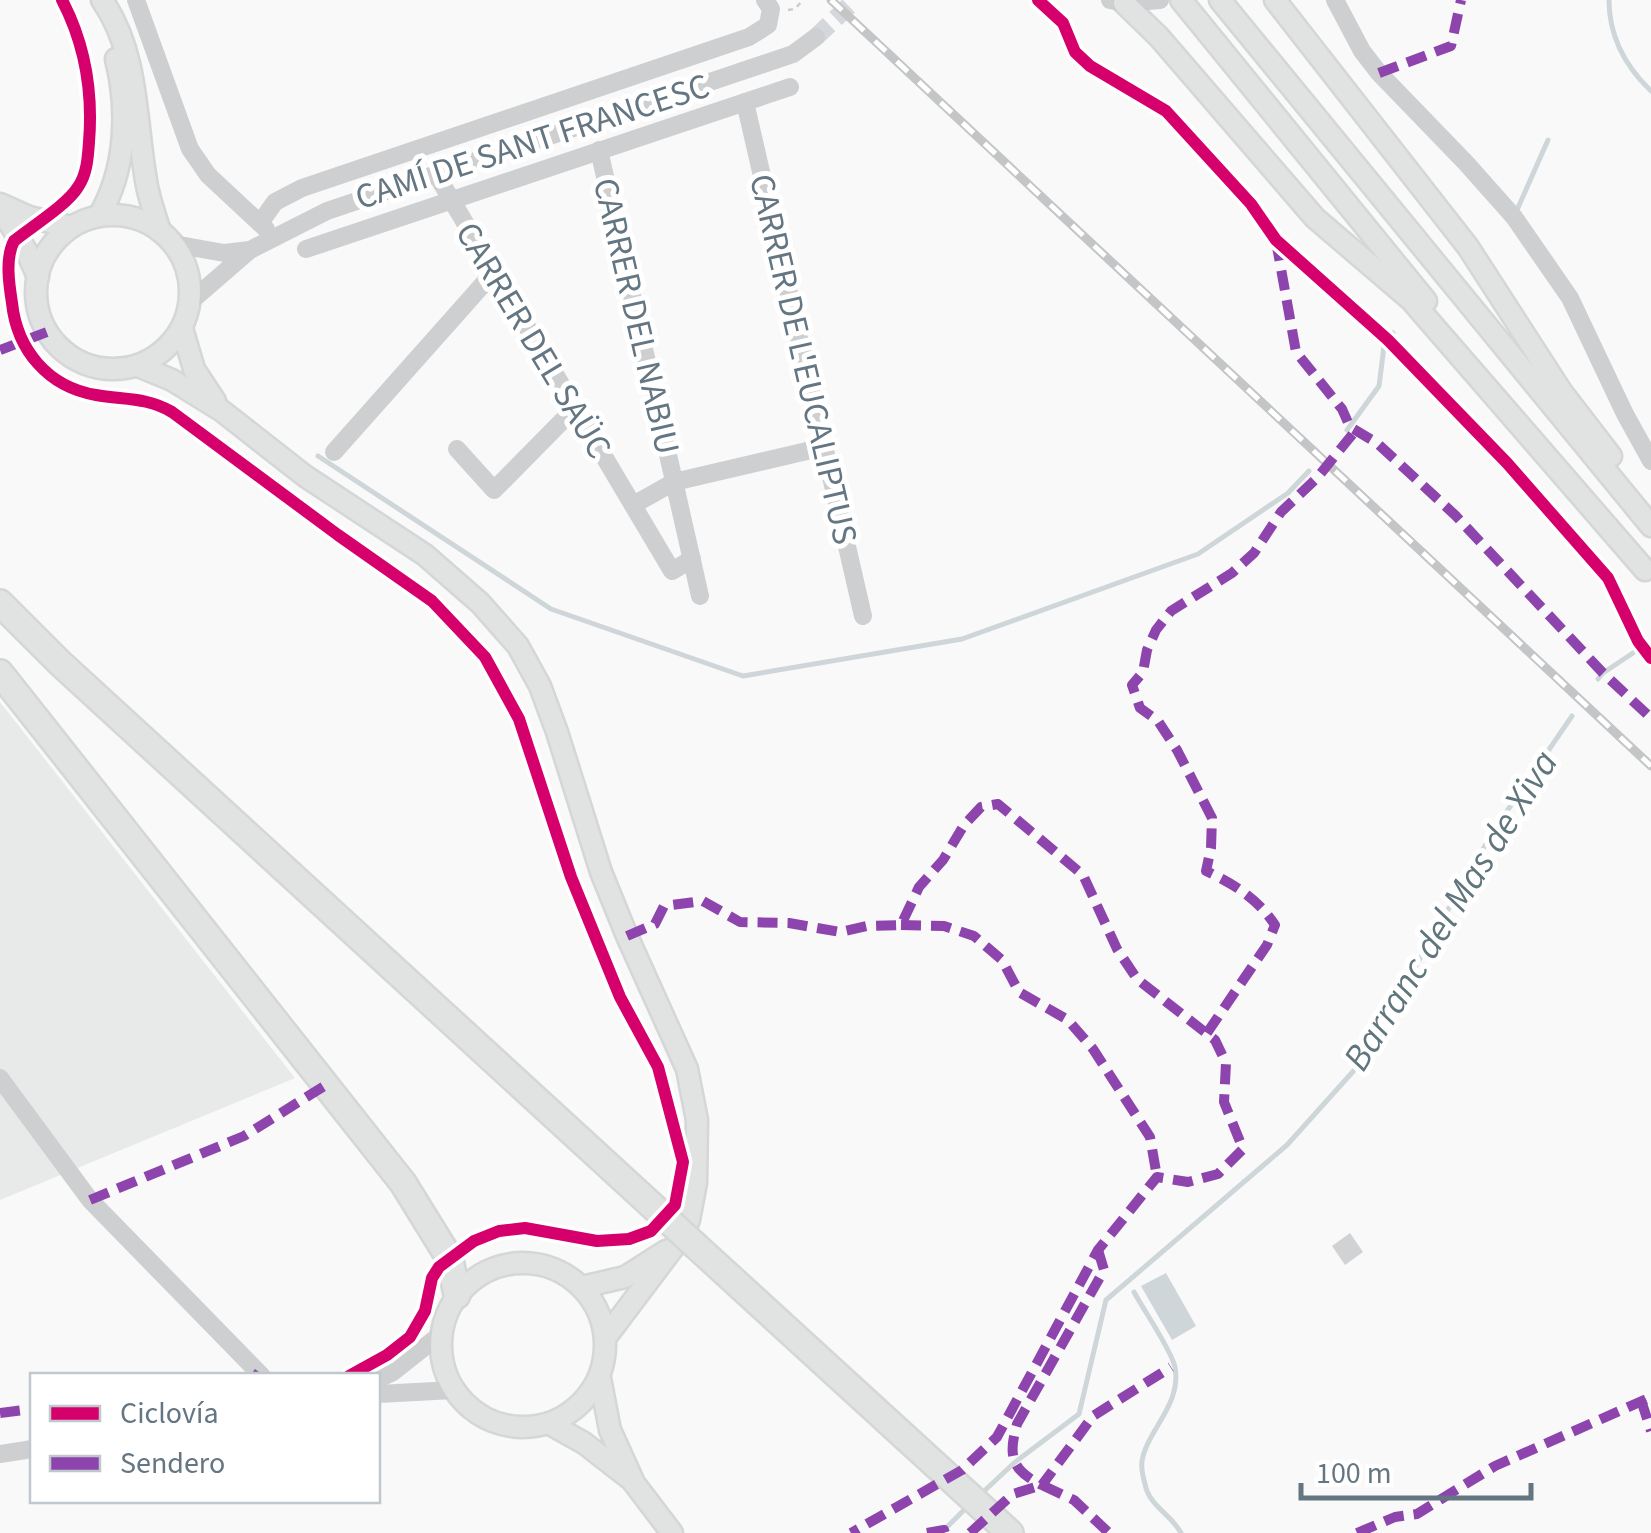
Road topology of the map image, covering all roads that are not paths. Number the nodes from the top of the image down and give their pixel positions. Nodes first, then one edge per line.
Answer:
1 (100, 0) edge
2 (136, 0) edge
3 (765, 0) edge
4 (1160, 0) edge
5 (1220, 0) edge
6 (1275, 0) edge
7 (1335, 0) edge
8 (1117, 2) edge
9 (1185, 5) edge
10 (816, 37) tunnel mouth
11 (790, 87) dead end
12 (745, 102) junction
13 (599, 150) junction
14 (436, 174) junction
15 (451, 200) junction
16 (0, 206) edge
17 (98, 216) junction
18 (71, 227) junction
19 (267, 230) junction
20 (167, 237) junction
21 (306, 248) dead end
22 (250, 250) junction
23 (494, 272) junction
24 (38, 277) junction
25 (190, 302) junction
26 (182, 328) junction
27 (138, 366) junction
28 (575, 408) junction
29 (222, 410) junction
30 (824, 447) junction
31 (457, 449) dead end
32 (334, 452) dead end
33 (1651, 462) edge
34 (674, 482) junction
35 (633, 505) junction
36 (1651, 510) edge
37 (684, 523) junction
38 (1651, 526) edge
39 (654, 541) junction
40 (692, 560) junction
41 (1648, 574) edge
42 (700, 596) dead end
43 (0, 603) edge
44 (862, 616) dead end
45 (0, 673) edge
46 (0, 1078) edge
47 (686, 1245) junction
48 (582, 1287) junction
49 (457, 1295) junction
50 (441, 1334) junction
51 (606, 1337) junction
52 (259, 1373) edge
53 (380, 1378) edge
54 (600, 1378) junction
55 (454, 1390) junction
56 (380, 1394) edge
57 (550, 1424) junction
58 (30, 1449) edge
59 (0, 1454) edge
60 (634, 1482) junction
61 (1006, 1529) edge
62 (672, 1533) edge

1 - 17 main road
1 - 20 main road
2 - 19 street
3 - 19 street
4 - 8 street
5 - 38 main road
6 - 36 main road
7 - 33 street
8 - 41 main road
9 - 41 main road
10 - 14 street, CAMÍ DE SANT FRANCESC
11 - 12 street, CAMÍ DE SANT FRANCESC
12 - 13 street, CAMÍ DE SANT FRANCESC
12 - 30 street, CARRER DE L'EUCALIPTUS
13 - 15 street, CAMÍ DE SANT FRANCESC
13 - 34 street, CARRER DEL NABIU
14 - 15 street, CARRER DEL SAÜC
14 - 19 street, CAMÍ DE SANT FRANCESC
15 - 21 street, CAMÍ DE SANT FRANCESC
15 - 23 street, CARRER DEL SAÜC
16 - 18 main road
16 - 24 main road
17 - 18 main road
17 - 20 main road
18 - 24 main road
19 - 22 street, CAMÍ DE SANT FRANCESC
20 - 22 street
20 - 25 main road
22 - 25 street, CAMÍ DE SANT FRANCESC
23 - 28 street, CARRER DEL SAÜC
23 - 32 street
24 - 27 main road
25 - 26 main road
26 - 27 main road
26 - 29 main road
27 - 29 main road
28 - 31 street
28 - 35 street, CARRER DEL SAÜC
29 - 47 main road
30 - 34 street
30 - 44 street, CARRER DE L'EUCALIPTUS
34 - 35 street
34 - 37 street, CARRER DEL NABIU
35 - 39 street, CARRER DEL SAÜC
37 - 39 street
37 - 40 street, CARRER DEL NABIU
39 - 40 street
40 - 42 street, CARRER DEL NABIU
43 - 47 highway, bridge
45 - 49 highway
46 - 52 street
47 - 48 main road
47 - 51 main road
47 - 61 highway
48 - 49 main road
48 - 51 main road
49 - 50 main road
50 - 53 street
50 - 55 main road
51 - 54 main road
54 - 57 main road
54 - 60 main road
55 - 56 street
55 - 57 main road
57 - 60 main road
58 - 59 street
60 - 62 main road

